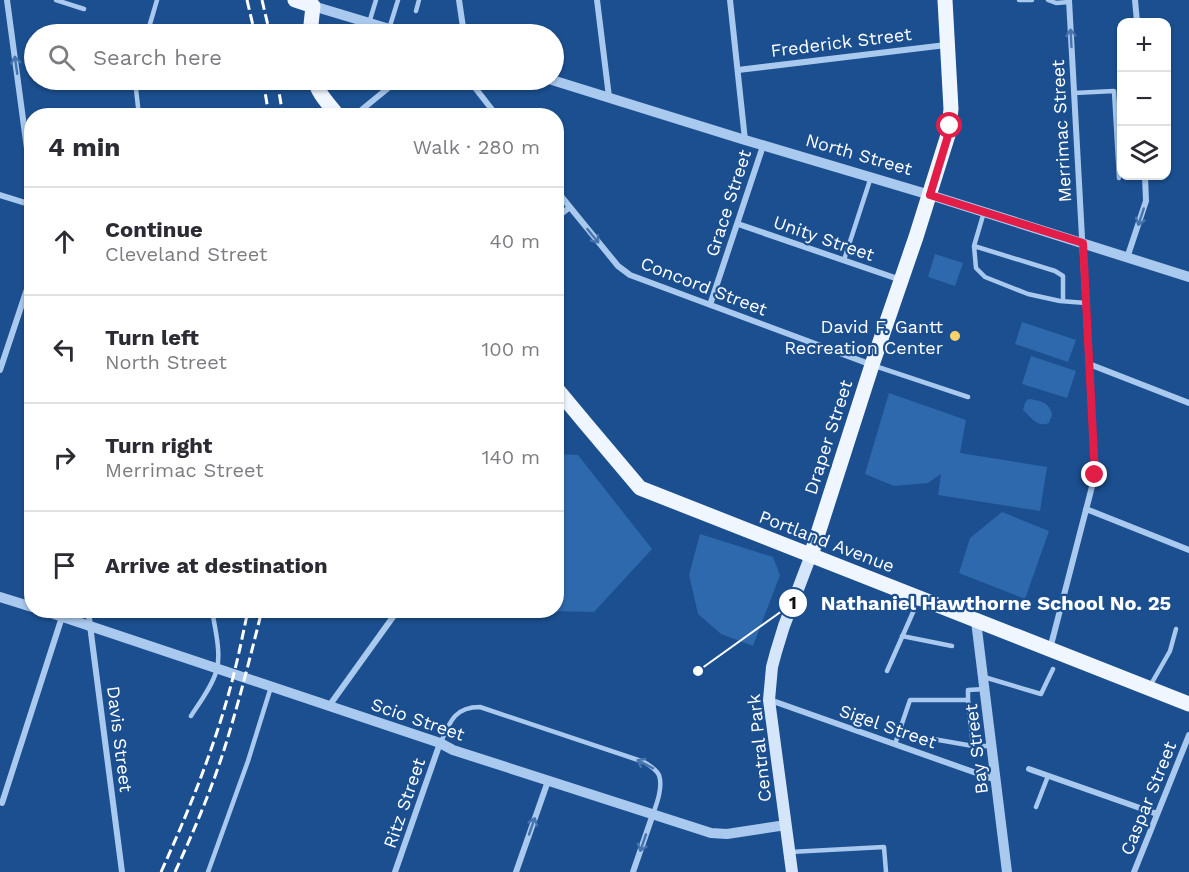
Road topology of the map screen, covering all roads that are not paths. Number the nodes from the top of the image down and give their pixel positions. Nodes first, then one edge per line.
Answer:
1 (7, 0) edge
2 (56, 0) edge
3 (157, 0) edge
4 (295, 0) edge
5 (376, 0) edge
6 (398, 0) edge
7 (419, 0) edge
8 (459, 0) edge
9 (597, 0) edge
10 (730, 0) edge
11 (945, 0) edge
12 (1019, 0) edge
13 (1032, 0) edge
14 (1048, 0) edge
15 (1135, 0) edge
16 (1069, 1) edge
17 (313, 3) edge
18 (84, 9) dead end
19 (416, 11) dead end
20 (1137, 18) edge
21 (369, 23) junction
22 (150, 24) edge
23 (311, 24) edge
24 (372, 24) edge
25 (391, 24) edge
26 (463, 24) edge
27 (948, 45) junction
28 (738, 70) junction
29 (564, 84) edge
30 (136, 90) edge
31 (319, 90) edge
32 (386, 90) edge
33 (476, 90) edge
34 (1074, 93) junction
35 (609, 97) junction
36 (138, 108) edge
37 (332, 108) edge
38 (364, 108) edge
39 (490, 108) edge
40 (24, 126) edge
41 (745, 140) junction
42 (1117, 143) edge
43 (763, 146) junction
44 (872, 177) junction
45 (1145, 180) edge
46 (0, 195) edge
47 (930, 195) junction
48 (564, 200) edge
49 (24, 202) edge
50 (570, 207) junction
51 (564, 212) edge
52 (984, 212) junction
53 (738, 224) junction
54 (1083, 243) junction
55 (974, 246) junction
56 (1127, 258) junction
57 (844, 260) junction
58 (1189, 278) edge
59 (901, 280) junction
60 (24, 298) edge
61 (1063, 302) junction
62 (1086, 303) junction
63 (710, 305) junction
64 (1089, 364) junction
65 (872, 365) junction
66 (0, 370) edge
67 (968, 397) dead end
68 (564, 403) edge
69 (1189, 403) edge
70 (1086, 509) junction
71 (1189, 550) edge
72 (811, 555) junction
73 (0, 597) edge
74 (919, 598) junction
75 (24, 604) edge
76 (62, 618) edge
77 (65, 618) edge
78 (89, 618) edge
79 (213, 618) edge
80 (392, 618) edge
81 (976, 621) junction
82 (90, 627) junction
83 (1176, 629) dead end
84 (902, 636) junction
85 (952, 646) dead end
86 (1049, 650) junction
87 (217, 669) junction
88 (1053, 669) dead end
89 (887, 671) dead end
90 (984, 677) junction
91 (271, 687) junction
92 (1149, 688) junction
93 (985, 689) junction
94 (769, 700) junction
95 (968, 700) junction
96 (1189, 704) edge
97 (329, 706) junction
98 (192, 716) dead end
99 (1189, 735) edge
100 (933, 739) dead end
101 (440, 743) junction
102 (895, 744) junction
103 (973, 746) junction
104 (993, 746) junction
105 (1029, 770) dead end
106 (1048, 776) junction
107 (996, 780) junction
108 (548, 781) junction
109 (2, 803) dead end
110 (1036, 807) dead end
111 (653, 814) junction
112 (1157, 814) junction
113 (786, 825) junction
114 (790, 852) junction
115 (122, 872) edge
116 (208, 872) edge
117 (395, 872) edge
118 (516, 872) edge
119 (633, 872) edge
120 (792, 872) edge
121 (886, 872) edge
122 (1007, 872) edge
123 (1134, 872) edge

40 -> 1 street
2 - 18 lane
3 - 22 lane
4 - 17 main road
5 - 21 lane
6 - 25 lane
7 - 19 lane
8 - 26 street
9 - 35 street
10 - 28 street
11 - 27 main road, Draper Street
12 - 13 lane
14 - 16 lane
15 - 20 street
34 -> 16 street, Merrimac Street
17 - 21 street
17 - 23 main road
21 - 24 street
27 - 28 street, Frederick Street
27 - 47 main road, Draper Street
28 - 41 street
29 - 35 street, North Street
30 - 36 lane
31 - 37 main road
32 - 38 street
33 - 39 street
34 - 42 lane
34 - 54 street, Merrimac Street
35 - 41 street, North Street
41 - 43 street, North Street
43 - 44 street, North Street
43 - 53 street, Grace Street
44 - 47 street, North Street
44 - 57 lane
45 -> 56 street
46 - 49 street
47 - 52 street, North Street
47 - 59 main road, Draper Street
48 - 50 street, Concord Street
50 - 51 street
50 -> 63 street, Concord Street
52 - 54 street, North Street
52 - 55 lane
53 - 57 street, Unity Street
53 - 63 street, Grace Street
54 - 56 street, North Street
54 - 62 street, Merrimac Street
55 - 61 lane
55 - 61 lane
56 - 58 street, North Street
57 - 59 street, Unity Street
59 - 65 main road, Draper Street
60 - 66 street
61 - 62 lane
62 - 64 street, Merrimac Street
63 - 65 street, Concord Street
64 - 69 street
64 - 70 street, Merrimac Street
65 - 67 lane
65 - 72 main road, Draper Street
68 - 72 main road, Portland Avenue
70 - 71 street
70 - 86 street, Merrimac Street
72 - 74 main road, Portland Avenue
72 - 94 main road, Central Park
73 - 75 street
74 - 81 main road, Portland Avenue
74 - 84 lane
76 - 109 street
77 - 82 street, Scio Street
78 - 82 street, Davis Street
79 - 87 lane
80 - 97 street
81 - 86 main road, Portland Avenue
81 - 90 street, Bay Street
82 - 87 street, Scio Street
82 - 115 street, Davis Street
83 - 92 lane
84 - 85 lane
84 - 89 lane
86 - 92 main road, Portland Avenue
87 - 91 street, Scio Street
87 - 98 lane
88 - 90 lane
90 - 93 street, Bay Street
91 - 97 street, Scio Street
91 - 116 lane
92 - 96 main road, Portland Avenue
93 - 95 lane
93 - 104 street, Bay Street
94 - 102 street, Sigel Street
94 - 113 main road, Central Park
95 - 102 lane
95 - 103 lane
97 - 101 street, Scio Street
99 - 112 street, Caspar Street
100 - 103 lane
101 - 108 street, Scio Street
111 -> 101 lane
101 - 117 street, Ritz Street
102 - 107 street, Sigel Street
103 - 104 lane
104 - 107 street, Bay Street
105 - 106 street
106 - 110 lane
106 - 112 street
107 - 122 street, Bay Street
108 - 111 street, Scio Street
118 -> 108 street
111 - 113 street, Scio Street
111 -> 119 street
112 - 123 street, Caspar Street
113 - 114 main road, Central Park
114 - 120 main road, Central Park
114 - 121 lane

